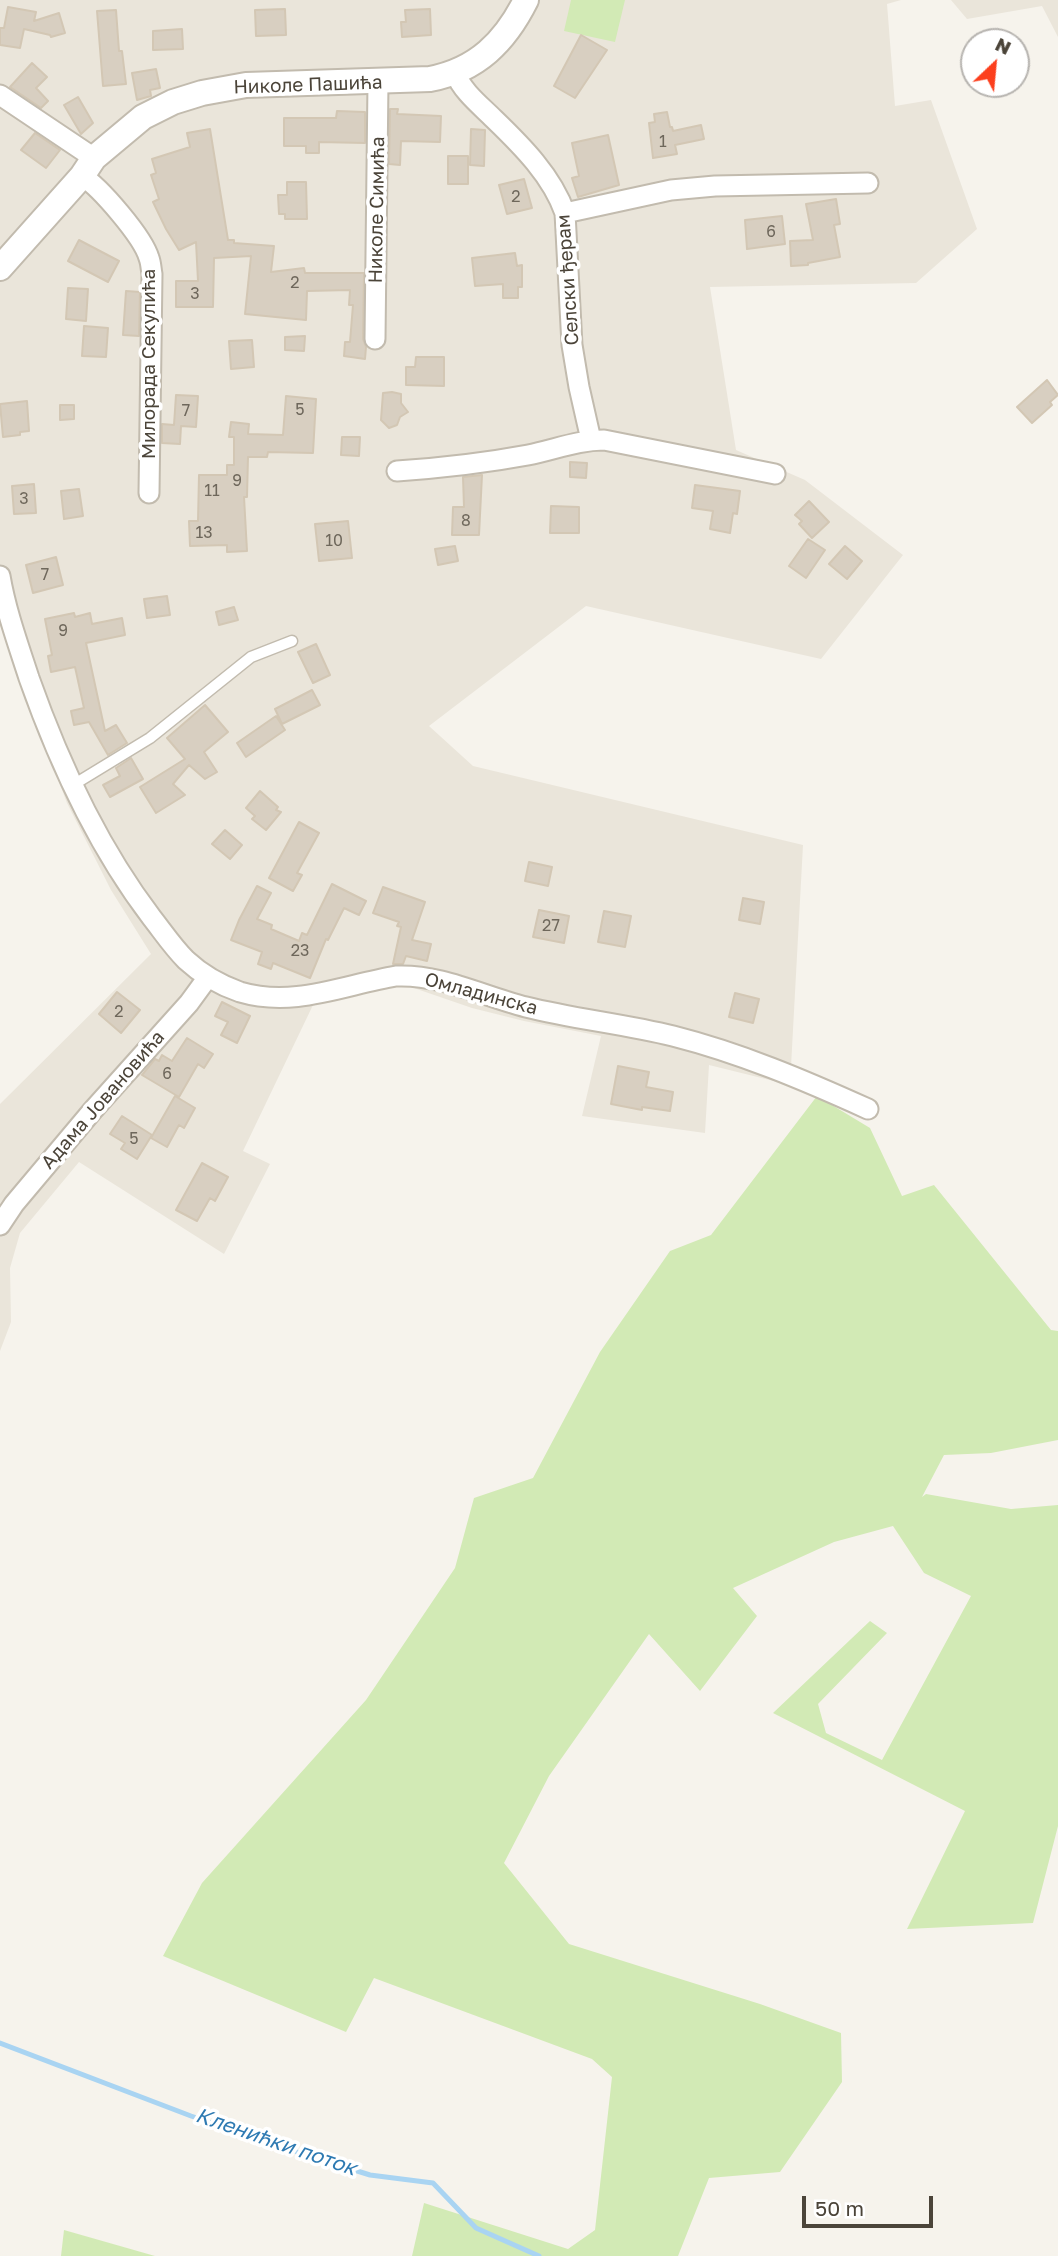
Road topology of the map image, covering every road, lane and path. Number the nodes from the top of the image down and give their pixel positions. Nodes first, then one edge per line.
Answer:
1 (526, 0) edge
2 (455, 73) junction
3 (378, 82) junction
4 (0, 95) edge
5 (88, 167) junction
6 (868, 183) dead end
7 (565, 213) junction
8 (0, 268) edge
9 (376, 339) dead end
10 (591, 440) junction
11 (397, 471) dead end
12 (775, 474) dead end
13 (149, 494) dead end
14 (0, 576) edge
15 (292, 641) dead end
16 (73, 785) junction
17 (208, 977) junction
18 (868, 1109) dead end
19 (0, 1225) edge

1 - 2 street, Николе Пашића
2 - 3 street, Николе Пашића
2 - 7 street, Селски ђерам
3 - 5 street, Николе Пашића
3 - 9 street, Николе Симића
4 - 5 street, Милорада Секулића
5 - 8 street, Николе Пашића
5 - 13 street, Милорада Секулића
6 - 7 street
7 - 10 street, Селски ђерам
10 - 11 street
10 - 12 street
14 - 16 street, Омладинска
15 - 16 lane
16 - 17 street, Омладинска
17 - 18 street, Омладинска
17 - 19 street, Адама Јовановића

